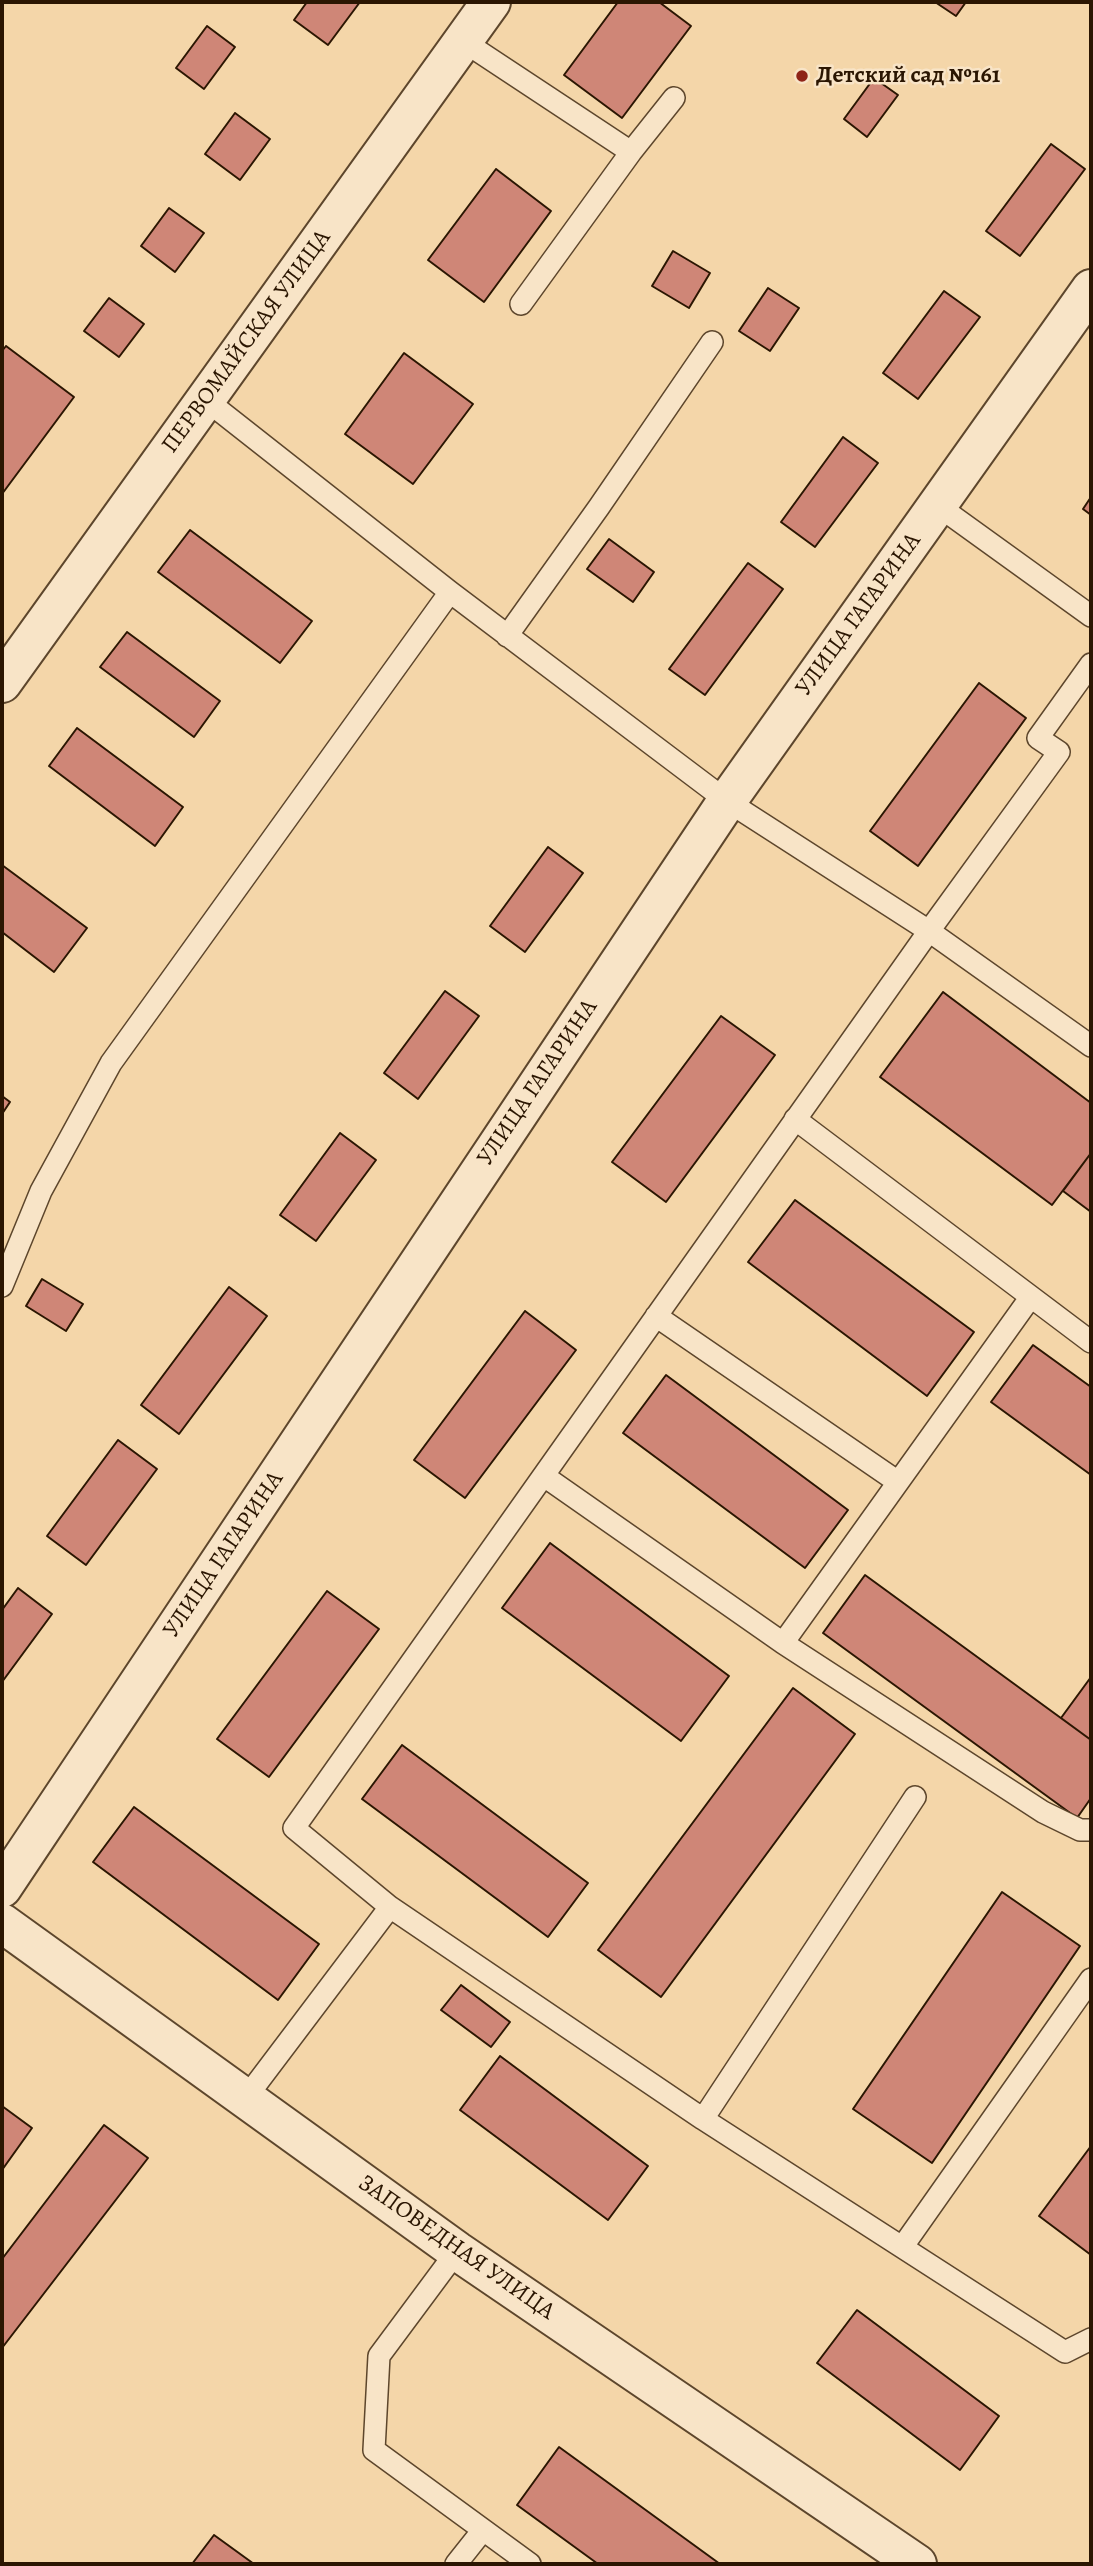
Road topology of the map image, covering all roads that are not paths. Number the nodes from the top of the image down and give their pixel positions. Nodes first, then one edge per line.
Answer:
1 (491, 2) edge
2 (463, 41) junction
3 (674, 97) dead end
4 (631, 152) junction
5 (1091, 289) edge
6 (521, 304) dead end
7 (712, 342) dead end
8 (206, 400) junction
9 (937, 505) junction
10 (450, 592) junction
11 (1091, 616) edge
12 (507, 636) junction
13 (1091, 664) edge
14 (7, 665) edge
15 (727, 801) junction
16 (929, 931) junction
17 (1091, 1046) edge
18 (796, 1119) junction
19 (2, 1286) edge
20 (1030, 1298) junction
21 (656, 1316) junction
22 (1091, 1342) edge
23 (544, 1476) junction
24 (898, 1482) junction
25 (783, 1643) junction
26 (915, 1797) dead end
27 (1091, 1830) edge
28 (2, 1888) edge
29 (390, 1907) junction
30 (2, 1923) edge
31 (1091, 1979) edge
32 (246, 2099) junction
33 (704, 2119) junction
34 (902, 2246) junction
35 (457, 2251) junction
36 (1091, 2339) edge
37 (484, 2530) junction
38 (456, 2564) edge
39 (530, 2564) edge
40 (917, 2564) edge

1 - 2 street, ПЕРВОМАЙСКАЯ УЛИЦА
2 - 4 lane
2 - 8 street, ПЕРВОМАЙСКАЯ УЛИЦА
3 - 4 lane
4 - 6 lane
5 - 9 street, УЛИЦА ГАГАРИНА
7 - 12 lane
8 - 10 lane
8 - 14 street, ПЕРВОМАЙСКАЯ УЛИЦА
9 - 11 lane
9 - 15 street, УЛИЦА ГАГАРИНА
10 - 12 lane
10 - 19 lane
12 - 15 lane
13 - 16 lane
15 - 16 lane
15 - 28 street, УЛИЦА ГАГАРИНА
16 - 17 lane
16 - 18 lane
18 - 20 lane
18 - 21 lane
20 - 22 lane
20 - 24 lane
21 - 23 lane
21 - 24 lane
23 - 25 lane
23 - 29 lane
24 - 25 lane
25 - 27 lane
26 - 33 lane
29 - 32 lane
29 - 33 lane
30 - 32 street, ЗАПОВЕДНАЯ УЛИЦА
31 - 34 lane
32 - 35 street, ЗАПОВЕДНАЯ УЛИЦА
33 - 34 lane
34 - 36 lane
35 - 37 lane
35 - 40 street, ЗАПОВЕДНАЯ УЛИЦА
37 - 38 lane
37 - 39 lane

